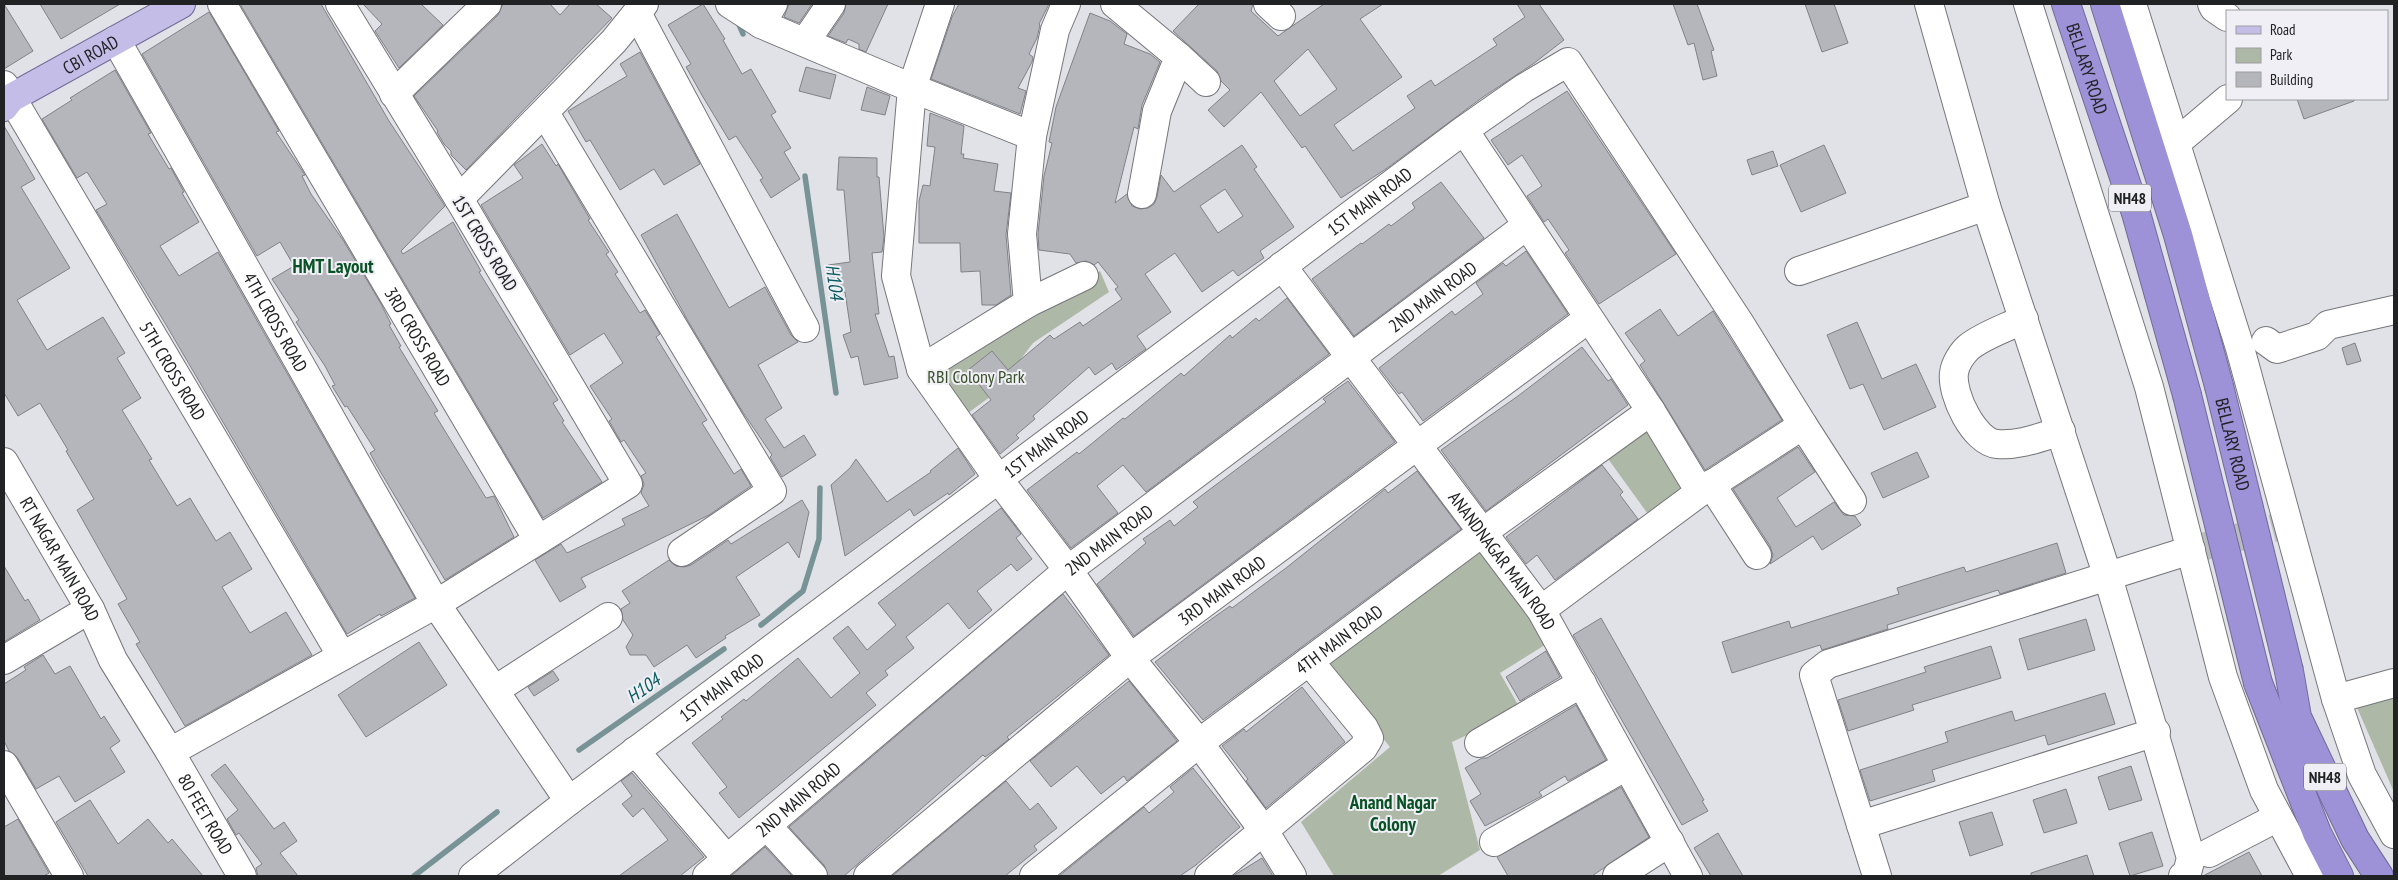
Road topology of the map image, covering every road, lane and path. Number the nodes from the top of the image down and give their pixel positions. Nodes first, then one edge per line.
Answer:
1 (181, 4) edge
2 (222, 4) edge
3 (340, 4) edge
4 (486, 4) edge
5 (831, 4) edge
6 (940, 4) edge
7 (1066, 4) edge
8 (1115, 4) edge
9 (1928, 4) edge
10 (2028, 4) edge
11 (2066, 4) edge
12 (2105, 4) edge
13 (2132, 4) edge
14 (2212, 4) edge
15 (640, 8) edge
16 (752, 11) edge
17 (2226, 16) edge
18 (116, 40) junction
19 (805, 42) junction
20 (1179, 57) junction
21 (1206, 82) dead end
22 (912, 88) junction
23 (394, 94) junction
24 (6, 97) edge
25 (2227, 100) edge
26 (545, 113) junction
27 (1464, 130) junction
28 (1032, 136) junction
29 (2176, 143) junction
30 (1142, 194) dead end
31 (459, 199) junction
32 (1986, 206) junction
33 (1526, 226) junction
34 (1282, 266) junction
35 (1799, 271) dead end
36 (1084, 276) dead end
37 (1028, 303) junction
38 (2394, 309) edge
39 (1588, 319) junction
40 (2024, 319) junction
41 (805, 328) dead end
42 (2253, 344) junction
43 (1352, 359) junction
44 (921, 369) junction
45 (1651, 412) junction
46 (1803, 425) junction
47 (2061, 431) junction
48 (1417, 446) junction
49 (4, 462) edge
50 (999, 480) junction
51 (1706, 488) junction
52 (4, 494) edge
53 (1852, 501) dead end
54 (1483, 532) junction
55 (538, 540) junction
56 (2191, 550) junction
57 (682, 552) dead end
58 (1757, 555) dead end
59 (1068, 570) junction
60 (2108, 577) junction
61 (436, 604) junction
62 (1541, 610) junction
63 (83, 613) junction
64 (608, 617) dead end
65 (342, 656) junction
66 (1130, 658) junction
67 (4, 660) edge
68 (1309, 661) junction
69 (1582, 683) junction
70 (2394, 683) edge
71 (495, 690) junction
72 (2336, 699) junction
73 (2156, 732) junction
74 (1198, 743) junction
75 (1479, 743) dead end
76 (635, 751) junction
77 (170, 752) junction
78 (4, 765) edge
79 (1626, 766) junction
80 (568, 801) junction
81 (13, 803) edge
82 (2278, 817) junction
83 (1861, 825) junction
84 (767, 826) junction
85 (1264, 831) junction
86 (2394, 834) edge
87 (1494, 842) dead end
88 (1670, 842) junction
89 (2209, 853) dead end
90 (717, 868) edge
91 (69, 876) edge
92 (242, 876) edge
93 (472, 876) edge
94 (813, 876) edge
95 (868, 876) edge
96 (1034, 876) edge
97 (1209, 876) edge
98 (1292, 876) edge
99 (1617, 876) edge
100 (1688, 876) edge
101 (1877, 876) edge
102 (2183, 876) edge
103 (2310, 876) edge
104 (2340, 876) edge
105 (2380, 876) edge

1 - 18 main road, CBI ROAD
2 - 55 street, 3RD CROSS ROAD
3 - 23 street, 1ST CROSS ROAD
4 - 23 street
5 - 19 street
6 - 22 street
7 - 28 street
8 - 20 street
9 - 32 street
10 - 56 street
11 - 104 highway, BELLARY ROAD / NH48, bridge
12 - 105 highway, BELLARY ROAD / NH48, bridge
13 - 29 street
14 - 17 street
15 - 26 street
15 - 41 street
16 - 19 street
18 - 24 main road, CBI ROAD
18 - 61 street, 4TH CROSS ROAD
19 - 22 street
20 - 21 street
20 - 30 street
22 - 28 street
22 - 44 street
23 - 31 street, 1ST CROSS ROAD
24 - 65 street, 5TH CROSS ROAD
25 - 29 street
26 - 31 street
26 - 57 street
27 - 33 street
27 - 34 street, 1ST MAIN ROAD
27 - 46 street, 1ST MAIN ROAD
28 - 37 street
29 - 42 street
31 - 55 street, 1ST CROSS ROAD
32 - 35 street
32 - 40 street
33 - 39 street
33 - 43 street, 2ND MAIN ROAD
34 - 43 street, ANANDNAGAR MAIN ROAD
34 - 50 street, 1ST MAIN ROAD
36 - 37 street
37 - 44 street
38 - 42 street
39 - 45 street
39 - 48 street, 3RD MAIN ROAD
40 - 47 street
40 - 47 street
42 - 72 street
43 - 48 street, ANANDNAGAR MAIN ROAD
43 - 59 street, 2ND MAIN ROAD
44 - 50 street
45 - 51 street
45 - 54 street, 4TH MAIN ROAD
46 - 51 street
46 - 53 street
47 - 60 street
48 - 54 street, ANANDNAGAR MAIN ROAD
48 - 66 street, 3RD MAIN ROAD
49 - 63 street, RT NAGAR MAIN ROAD
50 - 59 street
50 - 76 street, 1ST MAIN ROAD
51 - 58 street
51 - 62 street
52 - 63 street, RT NAGAR MAIN ROAD
54 - 62 street, ANANDNAGAR MAIN ROAD
54 - 68 street, 4TH MAIN ROAD
55 - 61 street
56 - 60 street
56 - 82 street
59 - 66 street
59 - 84 street, 2ND MAIN ROAD
60 - 73 street
60 - 83 street
61 - 65 street
61 - 71 street, 4TH CROSS ROAD
62 - 69 street, ANANDNAGAR MAIN ROAD
63 - 67 street
63 - 77 street, RT NAGAR MAIN ROAD
64 - 71 street
65 - 77 street
66 - 74 street
66 - 95 street, 3RD MAIN ROAD
68 - 74 street, 4TH MAIN ROAD
68 - 85 street
69 - 75 street
69 - 79 street, ANANDNAGAR MAIN ROAD
70 - 72 street
71 - 80 street, 4TH CROSS ROAD
72 - 86 street
73 - 83 street
73 - 102 street
74 - 85 street
74 - 96 street, 4TH MAIN ROAD
76 - 80 street, 1ST MAIN ROAD
76 - 90 street
77 - 92 street, 80 FEET ROAD
78 - 81 street
79 - 87 street
79 - 88 street, ANANDNAGAR MAIN ROAD
80 - 93 street, 1ST MAIN ROAD
81 - 91 street
82 - 89 street
82 - 103 street
83 - 101 street
84 - 90 street, 2ND MAIN ROAD
84 - 94 street
85 - 97 street
85 - 98 street
88 - 99 street
88 - 100 street, ANANDNAGAR MAIN ROAD

